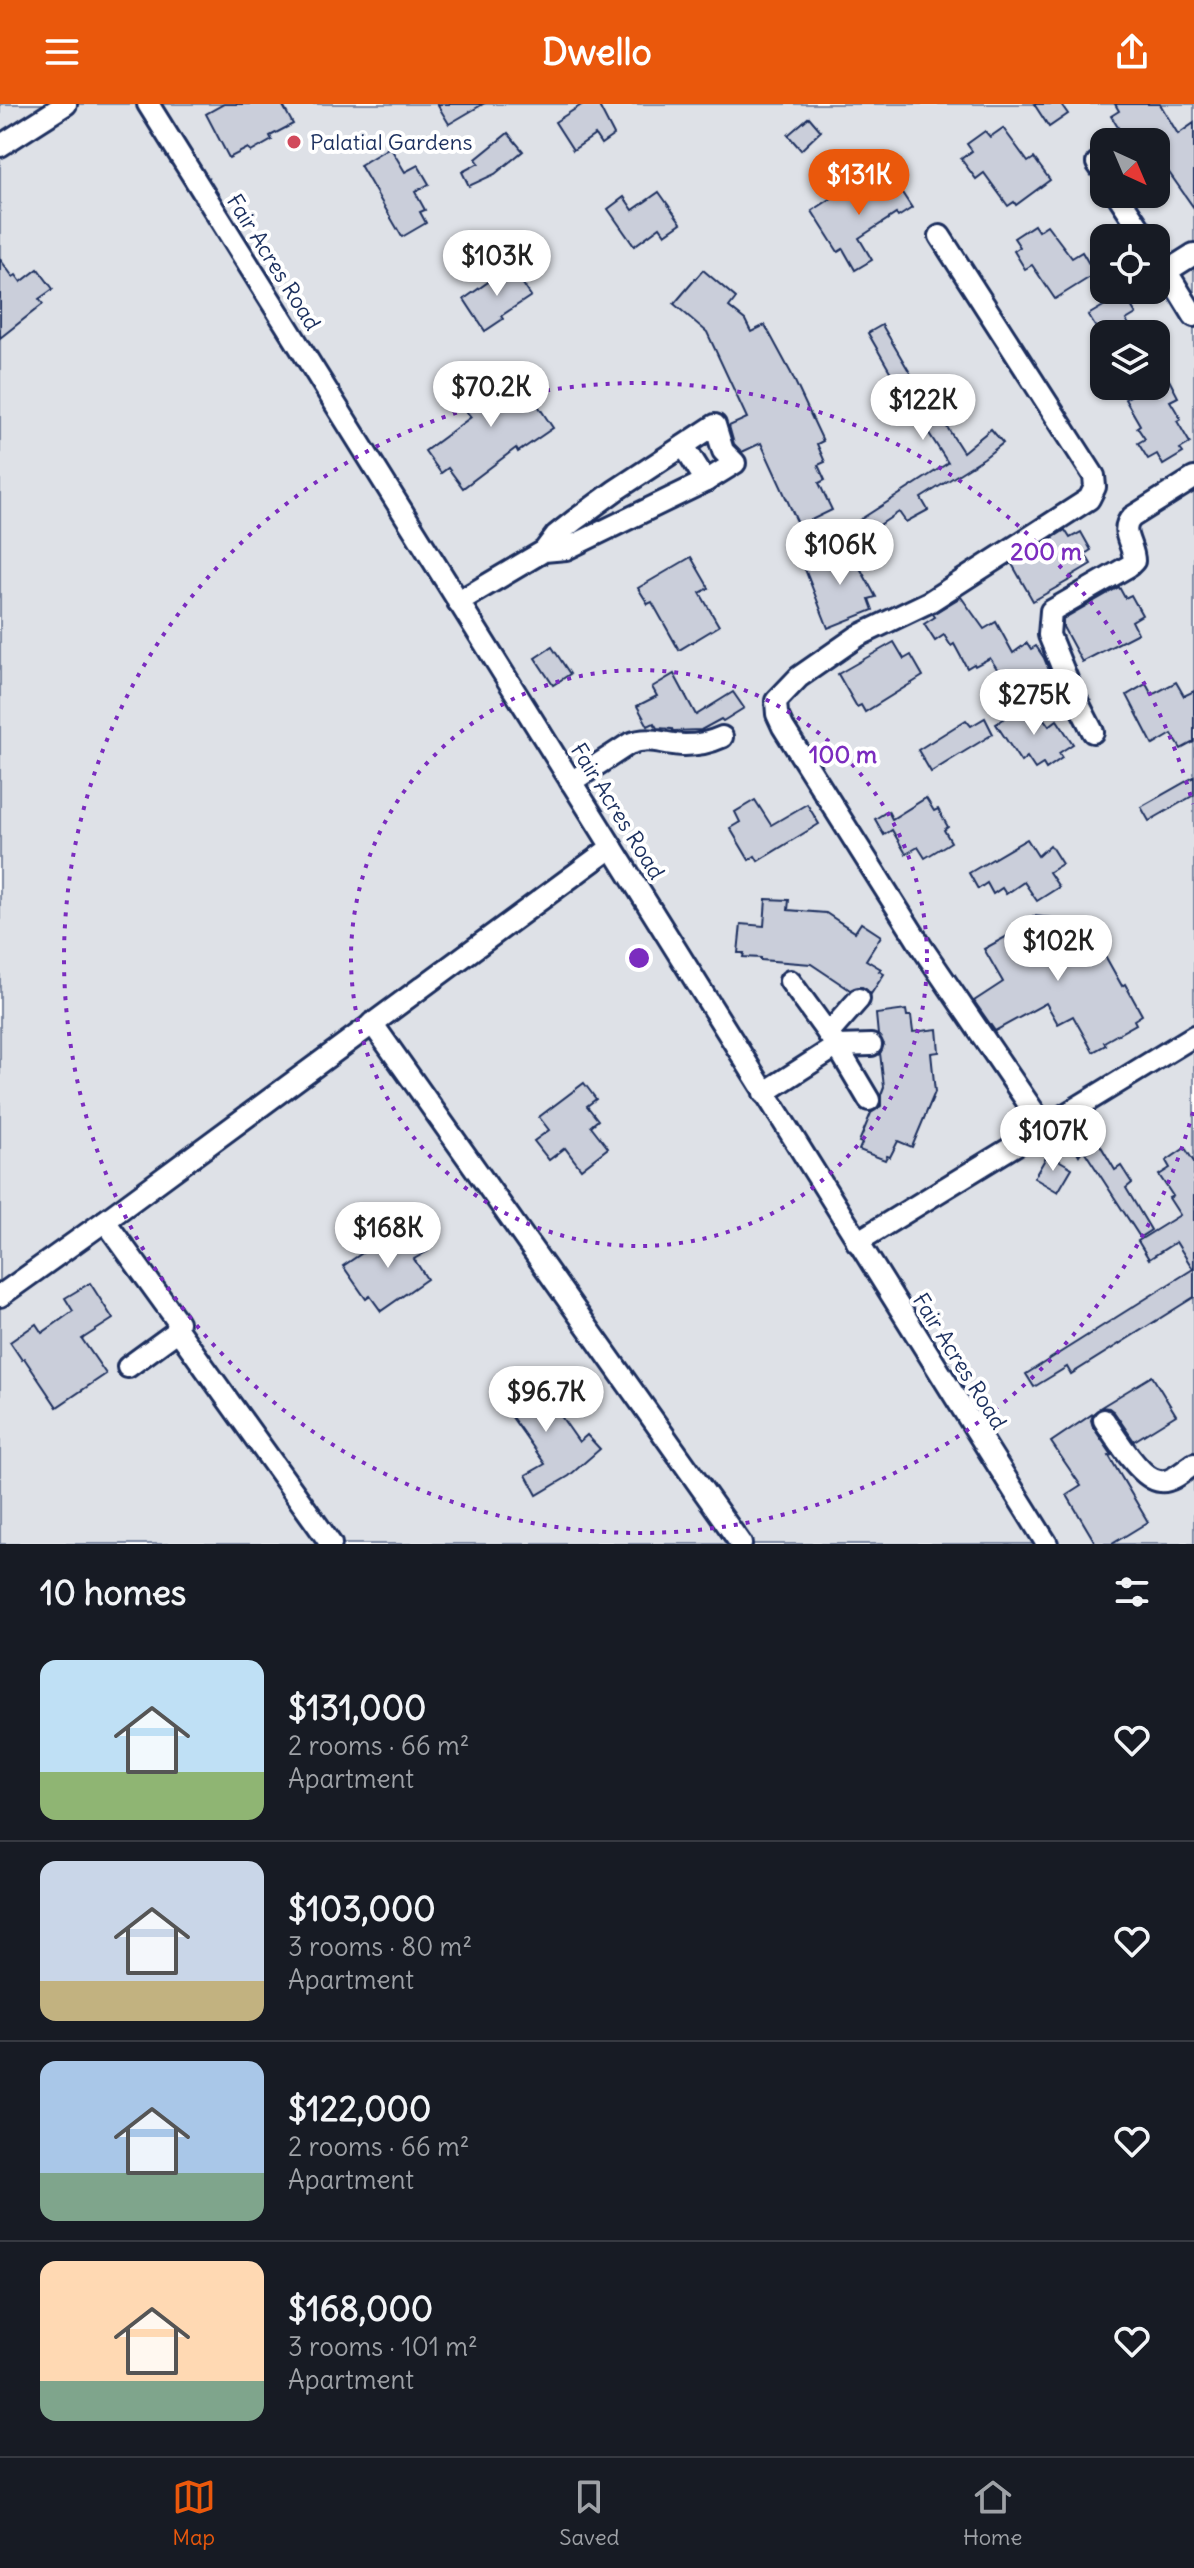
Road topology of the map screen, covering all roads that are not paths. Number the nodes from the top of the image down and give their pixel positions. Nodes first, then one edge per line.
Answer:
1 (66, 104) edge
2 (148, 104) edge
3 (0, 146) edge
4 (940, 236) dead end
5 (1194, 254) edge
6 (1170, 261) edge
7 (1170, 276) edge
8 (1194, 316) edge
9 (684, 446) junction
10 (1194, 478) edge
11 (706, 481) junction
12 (544, 551) junction
13 (458, 602) junction
14 (1093, 732) dead end
15 (722, 737) dead end
16 (571, 782) junction
17 (612, 847) junction
18 (790, 981) dead end
19 (859, 999) dead end
20 (372, 1023) junction
21 (1194, 1036) edge
22 (833, 1040) junction
23 (871, 1045) dead end
24 (764, 1093) junction
25 (869, 1100) dead end
26 (1045, 1128) junction
27 (105, 1221) junction
28 (857, 1242) junction
29 (0, 1296) edge
30 (177, 1329) junction
31 (128, 1367) dead end
32 (1104, 1420) dead end
33 (1194, 1464) edge
34 (331, 1544) edge
35 (741, 1544) edge
36 (1047, 1544) edge

1 - 3 street
2 - 13 street, Fair Acres Road
4 - 26 street
5 - 6 street
7 - 8 street
9 - 11 street
9 - 11 street
9 - 12 street
10 - 14 street
11 - 12 street
12 - 13 street
13 - 16 street, Fair Acres Road
15 - 16 street
16 - 17 street, Fair Acres Road
17 - 20 street
17 - 24 street, Fair Acres Road
18 - 22 street
19 - 22 street
20 - 27 street
20 - 35 street
21 - 26 street
22 - 23 street
22 - 24 street
22 - 25 street
24 - 28 street, Fair Acres Road
26 - 28 street
27 - 29 street
27 - 30 street
28 - 36 street, Fair Acres Road
30 - 31 street
30 - 34 street
32 - 33 street

